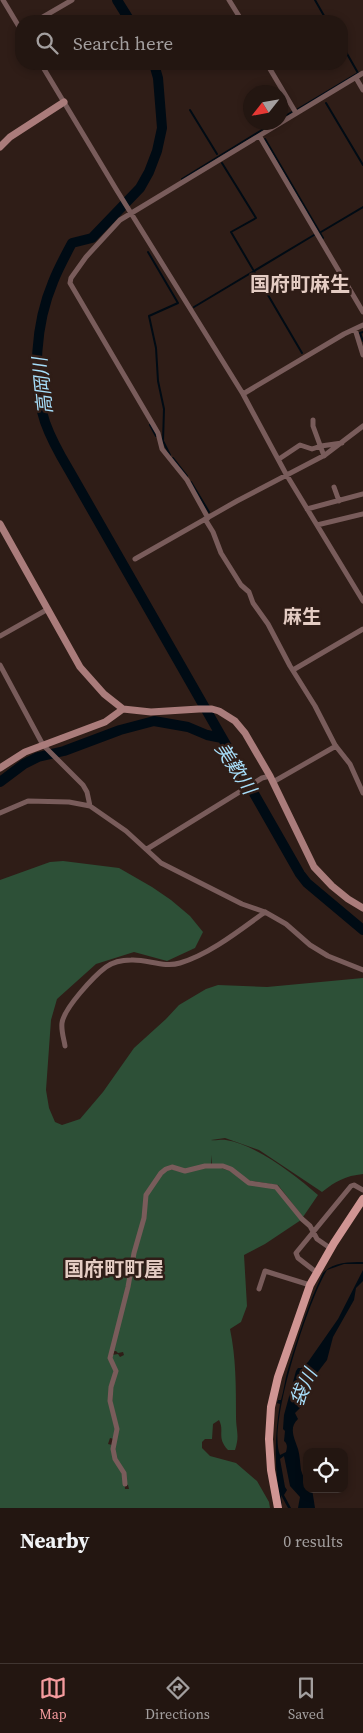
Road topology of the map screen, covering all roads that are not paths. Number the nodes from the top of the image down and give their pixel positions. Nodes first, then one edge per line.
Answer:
1 (3, 0) edge
2 (72, 0) edge
3 (229, 0) edge
4 (46, 15) edge
5 (238, 15) edge
6 (15, 20) edge
7 (45, 70) edge
8 (271, 70) edge
9 (363, 73) edge
10 (356, 78) junction
11 (363, 90) edge
12 (64, 102) junction
13 (296, 113) junction
14 (260, 136) junction
15 (0, 147) edge
16 (130, 211) junction
17 (363, 312) edge
18 (363, 325) edge
19 (355, 328) junction
20 (363, 355) edge
21 (243, 394) junction
22 (313, 420) dead end
23 (363, 426) edge
24 (342, 443) junction
25 (321, 446) junction
26 (324, 456) junction
27 (279, 459) junction
28 (286, 474) junction
29 (334, 487) dead end
30 (363, 494) edge
31 (338, 500) junction
32 (307, 508) junction
33 (363, 514) edge
34 (206, 518) junction
35 (0, 524) edge
36 (317, 525) junction
37 (135, 559) dead end
38 (363, 601) edge
39 (48, 608) junction
40 (363, 629) edge
41 (0, 636) edge
42 (0, 665) edge
43 (293, 670) junction
44 (123, 709) junction
45 (44, 745) junction
46 (336, 746) junction
47 (0, 768) edge
48 (271, 779) junction
49 (363, 792) edge
50 (90, 806) junction
51 (0, 813) edge
52 (147, 849) junction
53 (363, 908) edge
54 (265, 912) junction
55 (363, 970) edge
56 (65, 1046) dead end
57 (363, 1190) edge
58 (363, 1199) edge
59 (313, 1232) junction
60 (330, 1248) junction
61 (316, 1272) junction
62 (310, 1285) junction
63 (259, 1289) dead end
64 (125, 1484) dead end
65 (278, 1508) edge

1 - 6 street
2 - 4 street
3 - 5 street
7 - 12 street
8 - 13 street
9 - 10 street
10 - 11 street
10 - 13 street
12 - 15 street
12 - 16 street
13 - 14 street
14 - 16 street
14 - 17 street
16 - 21 street
16 - 34 street
18 - 19 street
19 - 20 street
19 - 21 street
21 - 27 street
22 - 25 street
23 - 24 street
24 - 25 street
24 - 26 street
25 - 26 street
25 - 27 street
26 - 28 street
27 - 28 street
28 - 32 street
28 - 34 street
29 - 31 street
30 - 31 street
31 - 32 street
32 - 36 street
33 - 36 street
34 - 37 street
34 - 43 street
35 - 39 street
36 - 38 street
39 - 41 street
39 - 44 street
40 - 43 street
42 - 45 street
43 - 46 street
44 - 45 street
44 - 48 street
45 - 47 street
45 - 50 street
46 - 48 street
46 - 49 street
48 - 52 street
48 - 53 street
50 - 51 street
50 - 52 street
52 - 54 street
54 - 55 street
54 - 56 street
57 - 59 street
58 - 60 main road
59 - 60 street
59 - 61 street
59 - 64 street
60 - 61 main road
61 - 62 main road
62 - 63 street
62 - 65 main road

